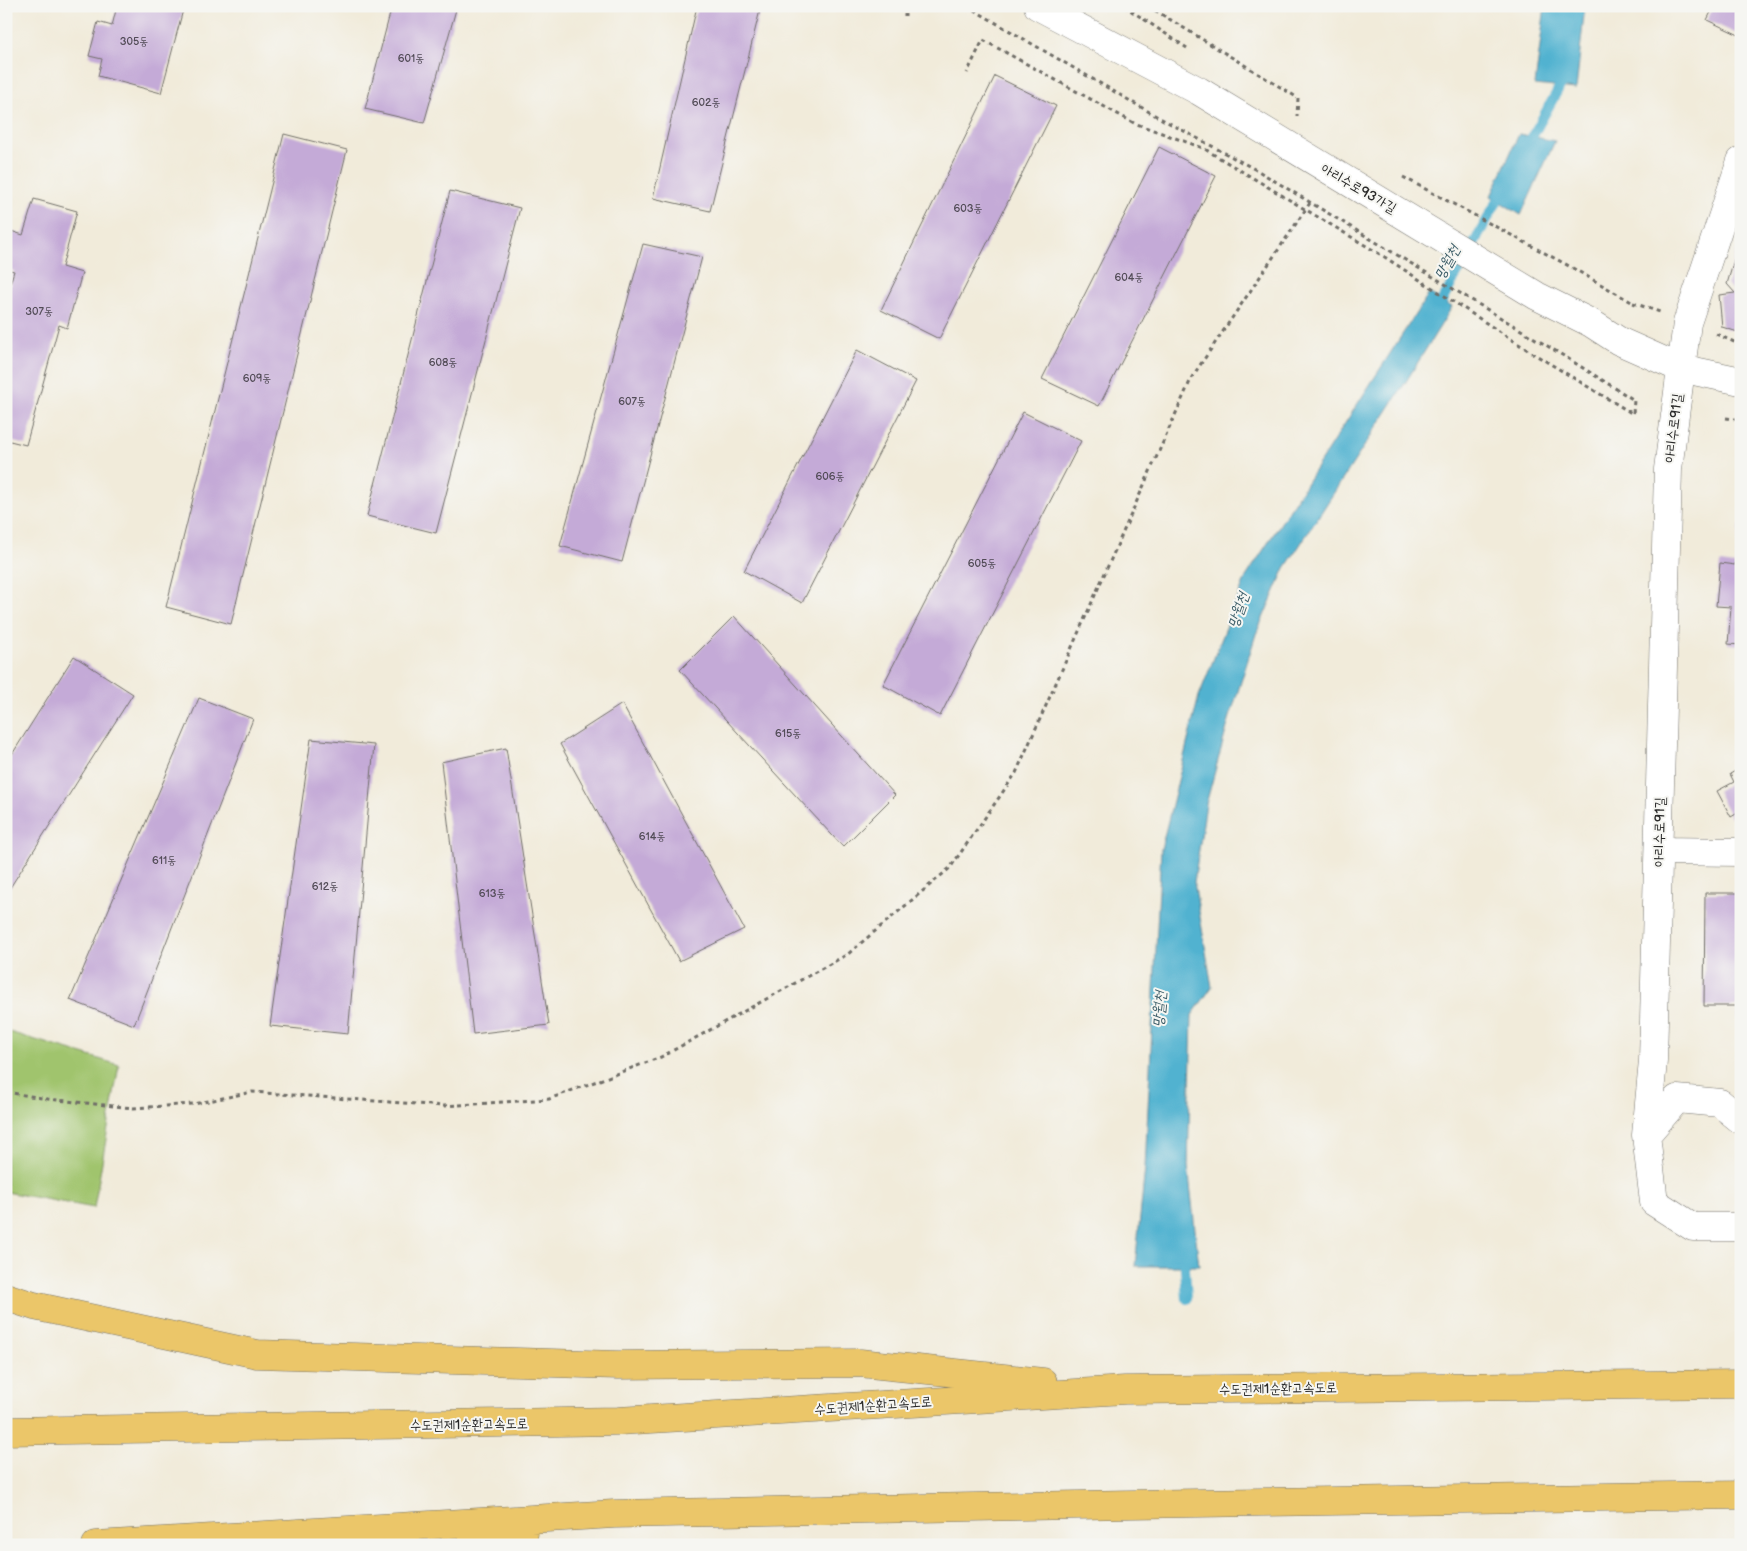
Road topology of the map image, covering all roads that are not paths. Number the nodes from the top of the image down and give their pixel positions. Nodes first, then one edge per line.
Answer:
1 (1038, 6) edge
2 (1741, 161) edge
3 (1680, 368) junction
4 (1741, 381) edge
5 (1658, 851) junction
6 (1741, 852) edge
7 (1741, 1120) edge
8 (1646, 1135) junction
9 (1741, 1227) edge
10 (6, 1297) edge
11 (1741, 1384) edge
12 (1124, 1390) junction
13 (6, 1431) edge
14 (1741, 1495) edge
15 (614, 1514) junction
16 (96, 1545) edge
17 (470, 1545) edge

1 - 3 street, 아리수로93가길
2 - 3 street
3 - 4 street, 아리수로93가길
3 - 5 street, 아리수로91길
5 - 6 street
5 - 8 street, 아리수로91길
7 - 8 street
8 - 9 street, 아리수로91길
10 - 12 highway
11 - 12 highway, 수도권제1순환고속도로
12 - 13 highway, 수도권제1순환고속도로
14 - 15 highway
15 - 16 highway
15 - 17 highway

